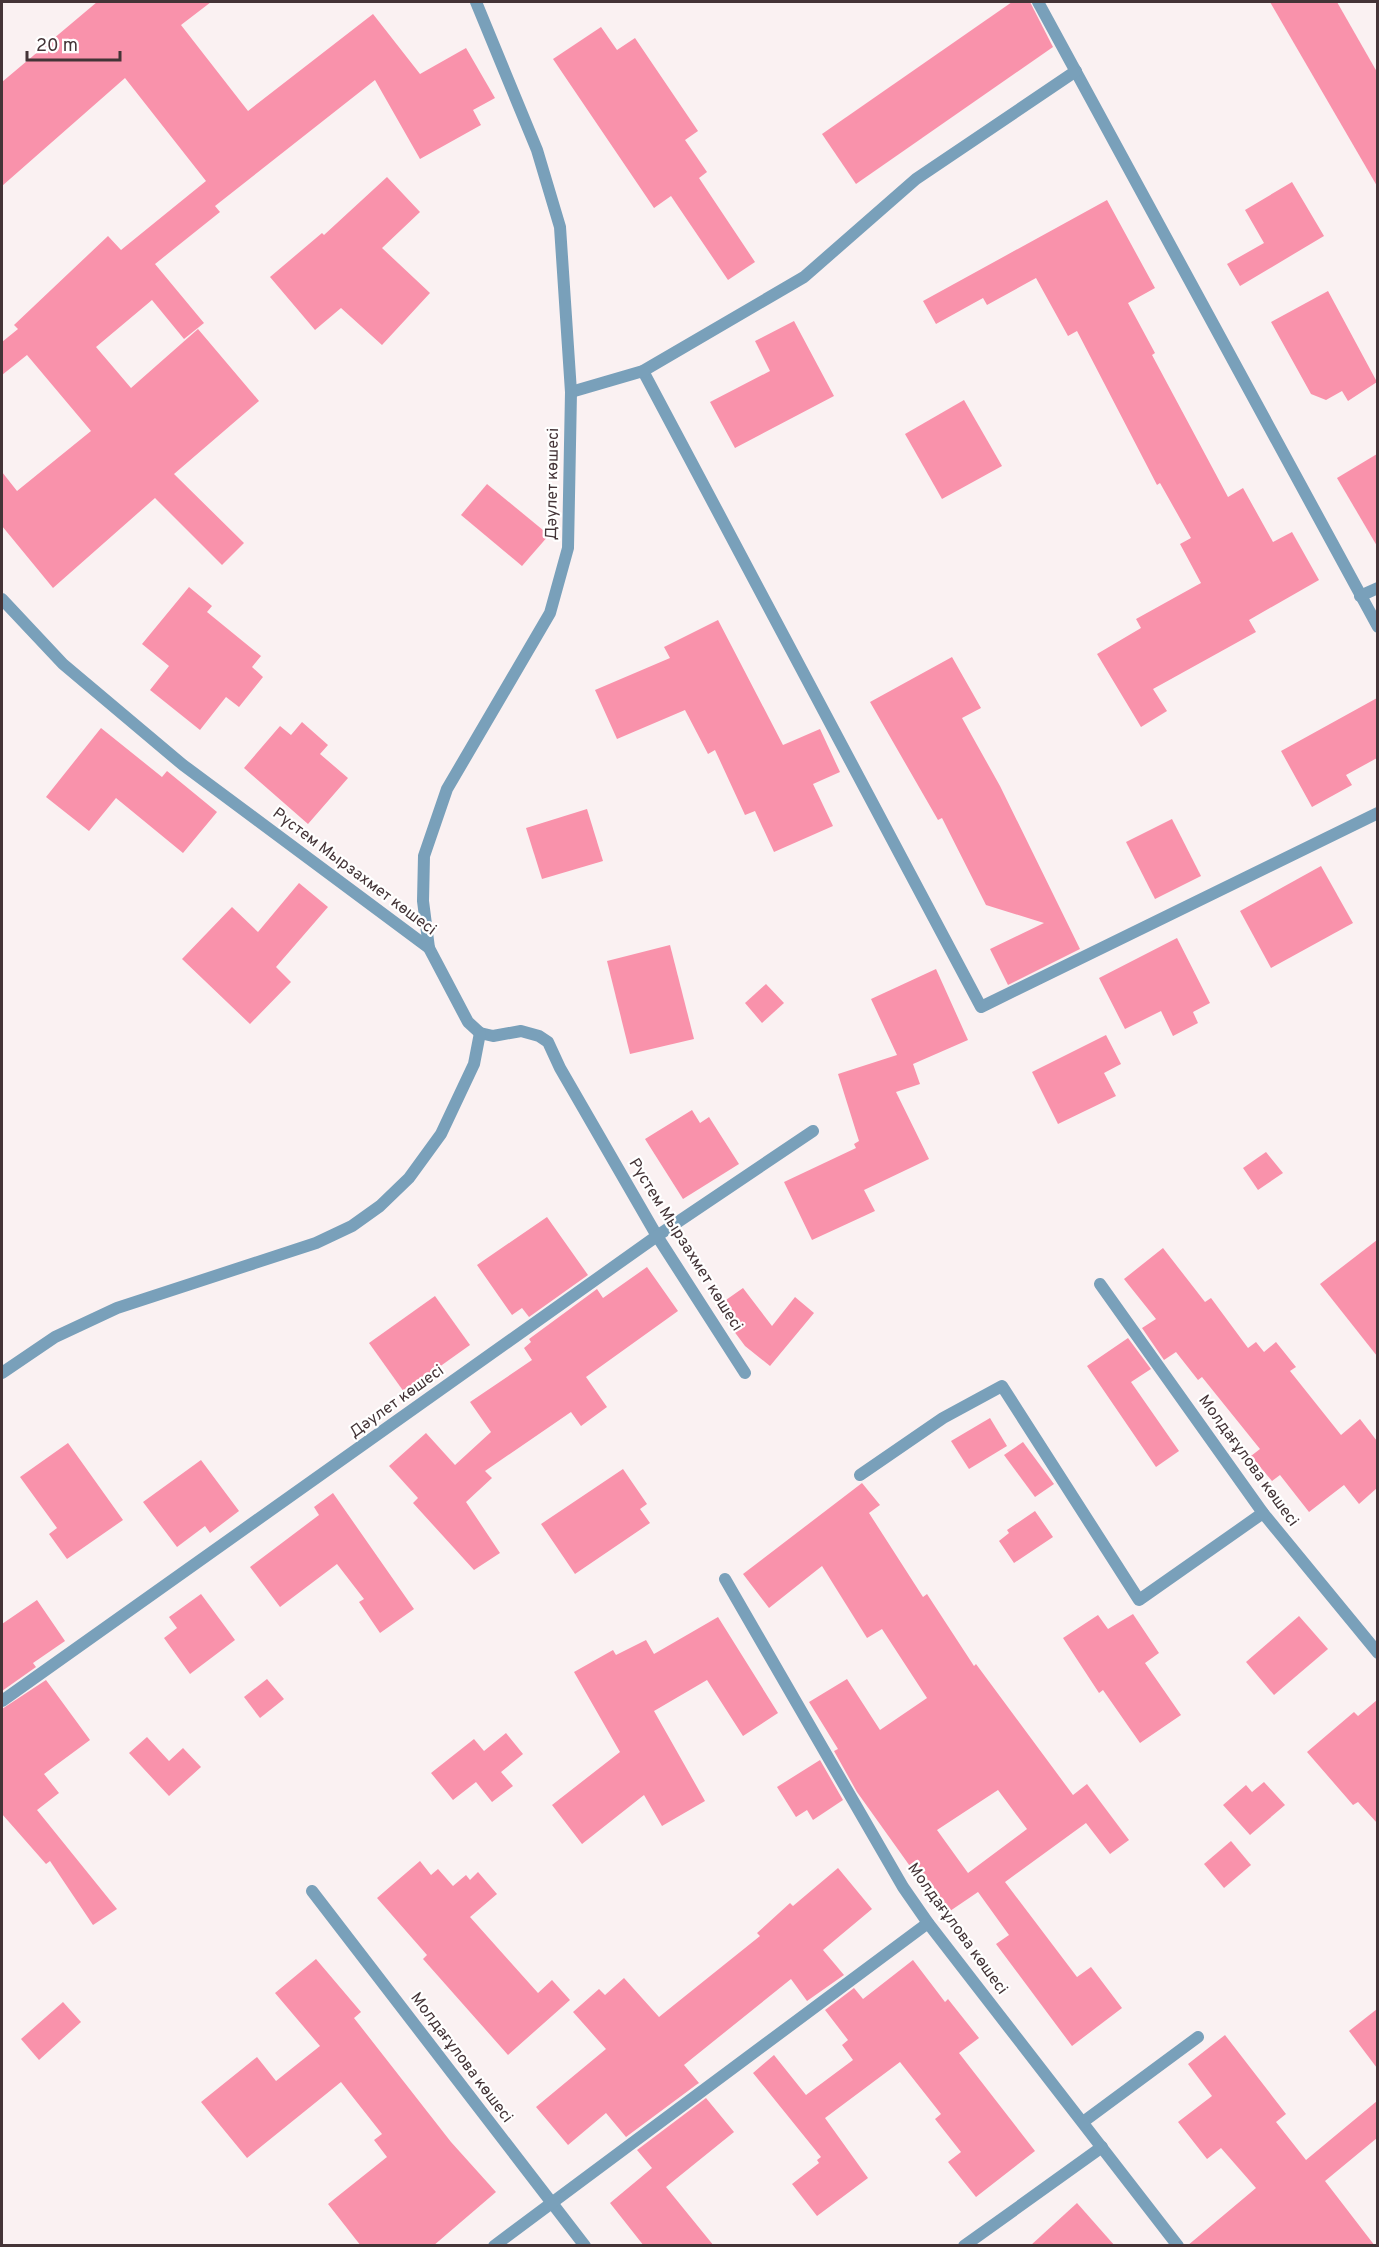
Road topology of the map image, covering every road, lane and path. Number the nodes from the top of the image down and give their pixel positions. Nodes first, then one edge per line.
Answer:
1 (476, 2) edge
2 (1038, 2) edge
3 (1076, 71) junction
4 (643, 371) junction
5 (572, 392) junction
6 (1377, 588) edge
7 (1360, 596) junction
8 (2, 599) edge
9 (1377, 627) edge
10 (1377, 813) edge
11 (429, 948) junction
12 (480, 1033) junction
13 (813, 1131) dead end
14 (657, 1236) junction
15 (1100, 1284) dead end
16 (2, 1372) edge
17 (745, 1373) dead end
18 (860, 1475) dead end
19 (1263, 1513) junction
20 (725, 1579) dead end
21 (1377, 1653) edge
22 (2, 1701) edge
23 (312, 1890) dead end
24 (928, 1923) junction
25 (1198, 2037) dead end
26 (1083, 2122) junction
27 (1102, 2147) junction
28 (550, 2202) junction
29 (494, 2246) edge
30 (585, 2246) edge
31 (964, 2246) edge
32 (1178, 2246) edge

1 - 5 street, Дәулет көшесі
2 - 3 street
3 - 4 street
3 - 7 street
4 - 5 street
4 - 10 street
5 - 11 street, Дәулет көшесі
6 - 7 street
7 - 9 street
8 - 11 street, Рүстем Мырзахмет көшесі
11 - 12 street, Рүстем Мырзахмет көшесі
12 - 14 street, Рүстем Мырзахмет көшесі
12 - 16 street
13 - 14 street, Дәулет көшесі
14 - 17 street, Рүстем Мырзахмет көшесі
14 - 22 street, Дәулет көшесі
15 - 19 street, Молдағұлова көшесі
18 - 19 street
19 - 21 street, Молдағұлова көшесі
20 - 24 street, Молдағұлова көшесі
23 - 28 street, Молдағұлова көшесі
24 - 26 street, Молдағұлова көшесі
24 - 28 street
25 - 26 street
26 - 27 street, Молдағұлова көшесі
27 - 31 street
27 - 32 street, Молдағұлова көшесі
28 - 29 street
28 - 30 street, Молдағұлова көшесі

